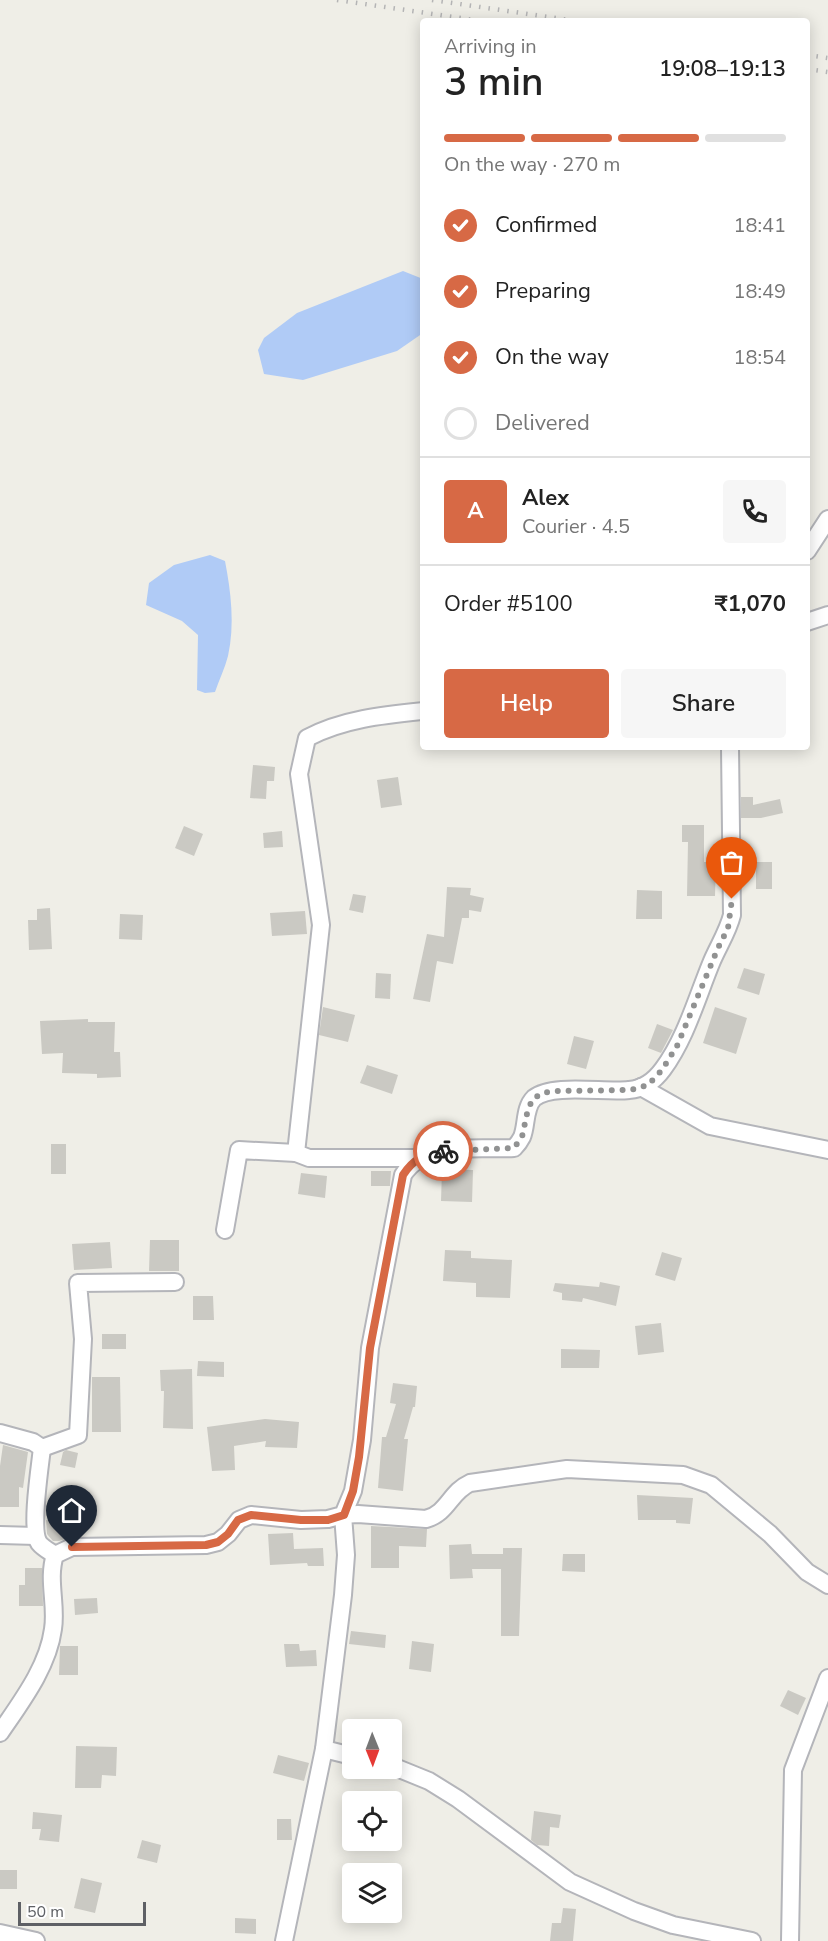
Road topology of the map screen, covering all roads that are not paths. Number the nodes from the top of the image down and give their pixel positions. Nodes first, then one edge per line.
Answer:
1 (828, 519) edge
2 (810, 546) edge
3 (828, 615) edge
4 (810, 621) edge
5 (420, 711) edge
6 (730, 750) edge
7 (641, 1087) junction
8 (828, 1150) edge
9 (296, 1153) junction
10 (418, 1158) junction
11 (225, 1230) dead end
12 (175, 1282) dead end
13 (0, 1433) edge
14 (42, 1448) junction
15 (344, 1515) junction
16 (0, 1535) edge
17 (36, 1536) junction
18 (54, 1555) junction
19 (828, 1585) edge
20 (828, 1678) edge
21 (0, 1733) edge
22 (324, 1749) junction
23 (342, 1754) edge
24 (402, 1770) edge
25 (0, 1933) edge
26 (36, 1941) edge
27 (284, 1941) edge
28 (752, 1941) edge
29 (790, 1941) edge

1 - 2 street
3 - 4 street
5 - 9 street
6 - 7 street
7 - 8 street
7 - 10 street
9 - 10 street
9 - 11 street
10 - 15 street
12 - 14 street
13 - 14 street
14 - 17 street
15 - 18 street
15 - 19 street
15 - 22 street
16 - 17 street
17 - 18 street
18 - 21 street
20 - 29 street
22 - 23 street
22 - 27 street
24 - 28 street
25 - 26 street

